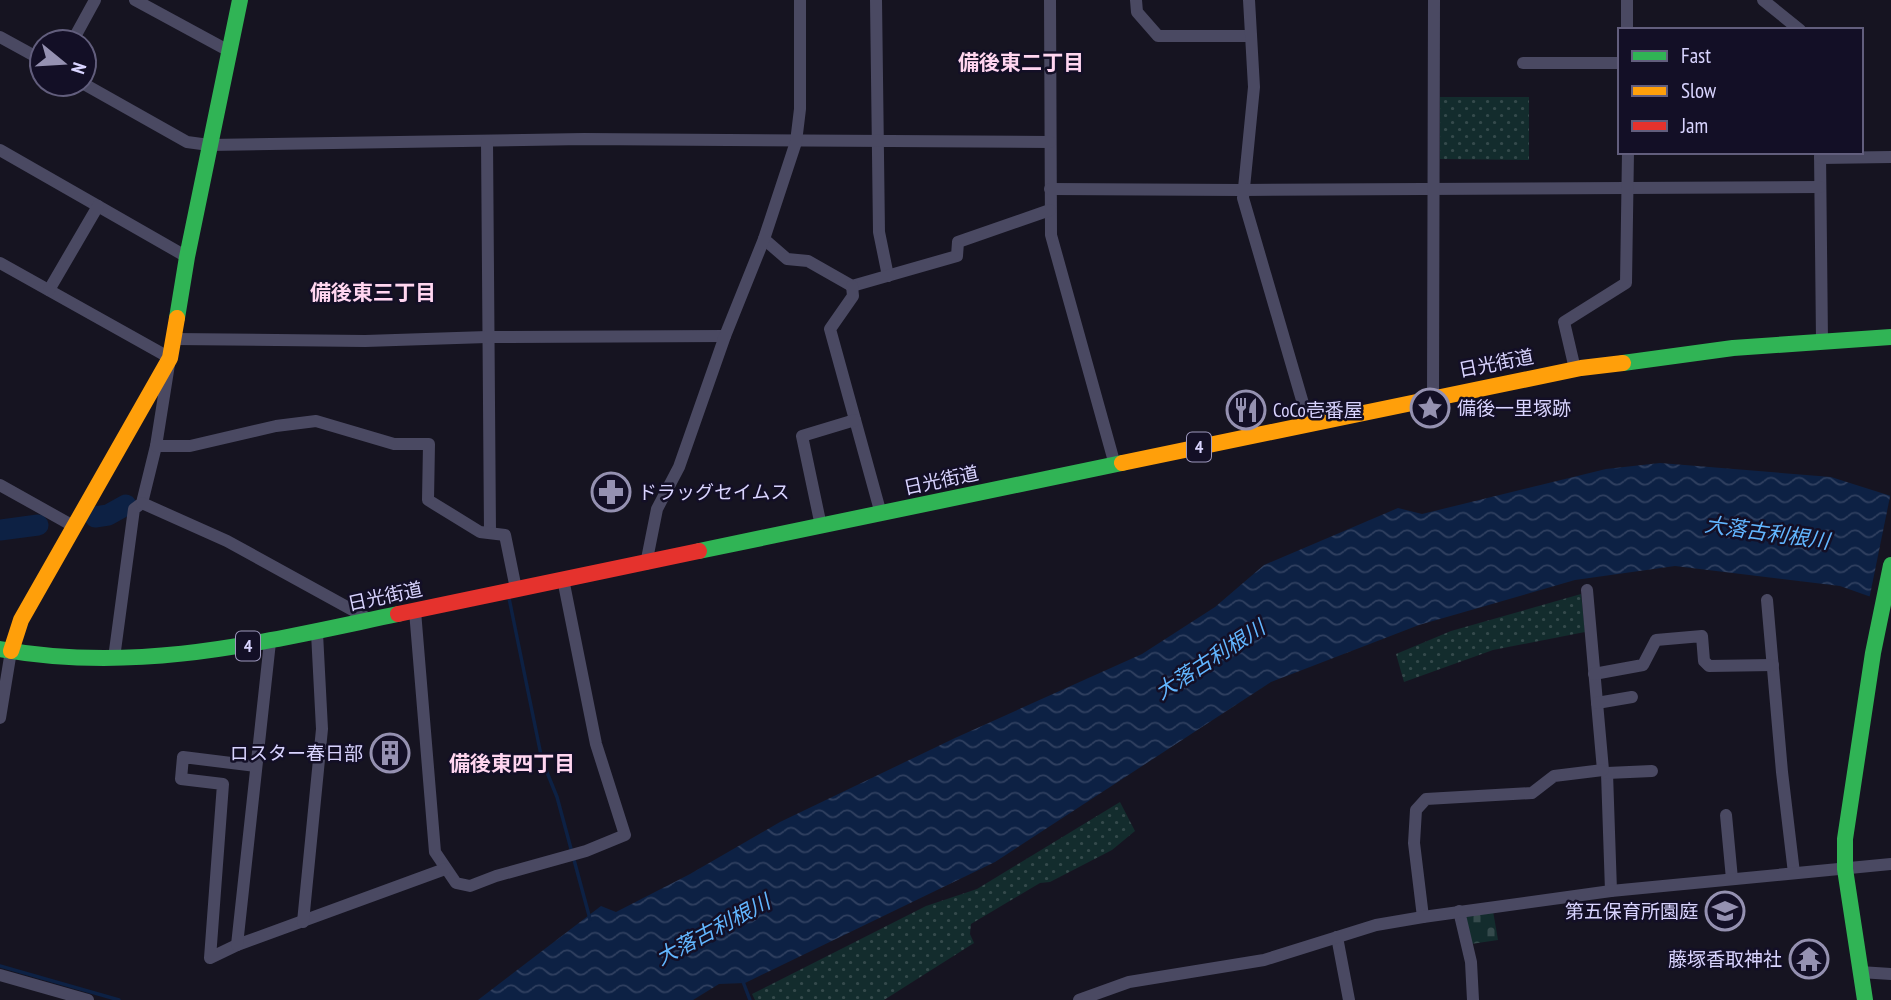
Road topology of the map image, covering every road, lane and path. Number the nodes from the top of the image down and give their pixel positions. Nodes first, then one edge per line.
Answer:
1 (95, 0) edge
2 (135, 0) edge
3 (240, 0) edge
4 (800, 0) edge
5 (876, 0) edge
6 (1050, 0) edge
7 (1136, 0) edge
8 (1250, 0) edge
9 (1434, 0) edge
10 (1627, 0) edge
11 (1768, 2) edge
12 (80, 28) edge
13 (1627, 28) edge
14 (1798, 28) edge
15 (1251, 36) junction
16 (0, 37) edge
17 (229, 51) junction
18 (28, 53) edge
19 (1523, 63) dead end
20 (1618, 63) edge
21 (98, 92) edge
22 (487, 141) junction
23 (796, 142) junction
24 (878, 142) junction
25 (1050, 142) junction
26 (209, 145) junction
27 (0, 150) edge
28 (1628, 154) edge
29 (1820, 155) edge
30 (1891, 157) edge
31 (1628, 186) junction
32 (1820, 187) junction
33 (1050, 189) junction
34 (1434, 189) junction
35 (1242, 190) junction
36 (98, 206) junction
37 (1050, 210) junction
38 (764, 239) junction
39 (187, 257) junction
40 (0, 263) edge
41 (888, 276) junction
42 (852, 286) junction
43 (49, 290) junction
44 (725, 336) junction
45 (488, 337) junction
46 (1891, 337) edge
47 (174, 339) junction
48 (1822, 341) junction
49 (170, 358) junction
50 (1575, 369) junction
51 (1433, 398) junction
52 (855, 420) junction
53 (1309, 424) junction
54 (156, 446) junction
55 (1115, 465) junction
56 (0, 485) edge
57 (142, 503) junction
58 (881, 514) junction
59 (821, 526) junction
60 (75, 527) junction
61 (490, 533) junction
62 (646, 564) junction
63 (1891, 565) edge
64 (563, 579) junction
65 (514, 589) junction
66 (1587, 590) dead end
67 (1767, 600) dead end
68 (415, 611) junction
69 (1886, 615) edge
70 (370, 620) junction
71 (317, 633) junction
72 (270, 642) junction
73 (6, 650) edge
74 (114, 658) junction
75 (1773, 664) junction
76 (1594, 674) junction
77 (1632, 697) dead end
78 (1597, 702) junction
79 (0, 718) edge
80 (226, 762) junction
81 (256, 766) junction
82 (1652, 771) dead end
83 (1605, 772) junction
84 (223, 784) junction
85 (1726, 815) dead end
86 (1891, 864) edge
87 (445, 869) junction
88 (1845, 869) junction
89 (1794, 873) junction
90 (1732, 879) junction
91 (1611, 891) junction
92 (1459, 911) junction
93 (1423, 917) junction
94 (303, 922) junction
95 (1337, 937) junction
96 (237, 945) junction
97 (1860, 972) junction
98 (1891, 974) edge
99 (0, 975) edge
100 (88, 1000) edge
101 (1079, 1000) edge
102 (1349, 1000) edge
103 (1473, 1000) edge
104 (1865, 1000) edge

1 - 12 street
2 - 17 street
3 - 17 main road
4 - 23 street
5 - 24 street
6 - 25 street
7 - 15 street
8 - 15 street
9 - 34 street
10 - 13 street
11 - 14 street
15 - 35 street
16 - 18 street
17 - 26 main road
19 - 20 street
21 - 26 street
22 - 23 street
22 - 26 street
22 - 45 street
23 - 24 street
23 - 38 street
24 - 25 street
24 - 41 street
25 - 33 street
26 - 39 main road
27 - 36 street
28 - 31 street
29 - 30 street
29 - 32 street
31 - 32 street
31 - 34 street
31 - 50 street
32 - 48 street
33 - 35 street
33 - 37 street
34 - 35 street
34 - 51 street
35 - 53 street
36 - 39 street
36 - 43 street
37 - 41 street
37 - 55 street
38 - 42 street
38 - 44 street
39 - 47 main road
40 - 43 street
41 - 42 street
42 - 52 street
43 - 49 street
44 - 45 street
44 - 62 street
45 - 47 street
45 - 61 street
46 - 48 main road, 日光街道 / 4
47 - 49 main road
48 - 50 main road, 日光街道 / 4
49 - 54 street
49 - 60 main road
50 - 51 main road, 日光街道 / 4
51 - 53 main road, 日光街道 / 4
52 - 58 street
52 - 59 street
53 - 55 main road, 日光街道 / 4
54 - 57 street
54 - 61 street
55 - 58 main road, 日光街道 / 4
56 - 60 street
57 - 70 street
57 - 74 street
58 - 59 main road, 日光街道 / 4
59 - 62 main road, 日光街道 / 4
60 - 73 main road
61 - 65 street
62 - 64 main road, 日光街道 / 4
63 - 69 main road
64 - 65 main road, 日光街道 / 4
64 - 87 street
65 - 68 main road, 日光街道 / 4
66 - 76 street
67 - 75 street
68 - 70 main road, 日光街道 / 4
68 - 87 street
69 - 88 main road
70 - 71 main road, 日光街道 / 4
71 - 72 main road, 日光街道 / 4
71 - 94 street
72 - 74 main road, 日光街道 / 4
72 - 81 street
73 - 74 main road, 日光街道 / 4
73 - 79 street
75 - 76 street
75 - 89 street
76 - 78 street
77 - 78 street
78 - 83 street
80 - 81 street
80 - 84 street
80 - 84 street
81 - 96 street
82 - 83 street
83 - 91 street
83 - 93 street
84 - 96 street
85 - 90 street
86 - 88 street
87 - 94 street
88 - 89 street
88 - 97 main road
89 - 90 street
90 - 91 street
91 - 92 street
92 - 93 street
92 - 103 street
93 - 95 street
94 - 96 street
95 - 101 street
95 - 102 street
97 - 98 street
97 - 104 main road
99 - 100 street

